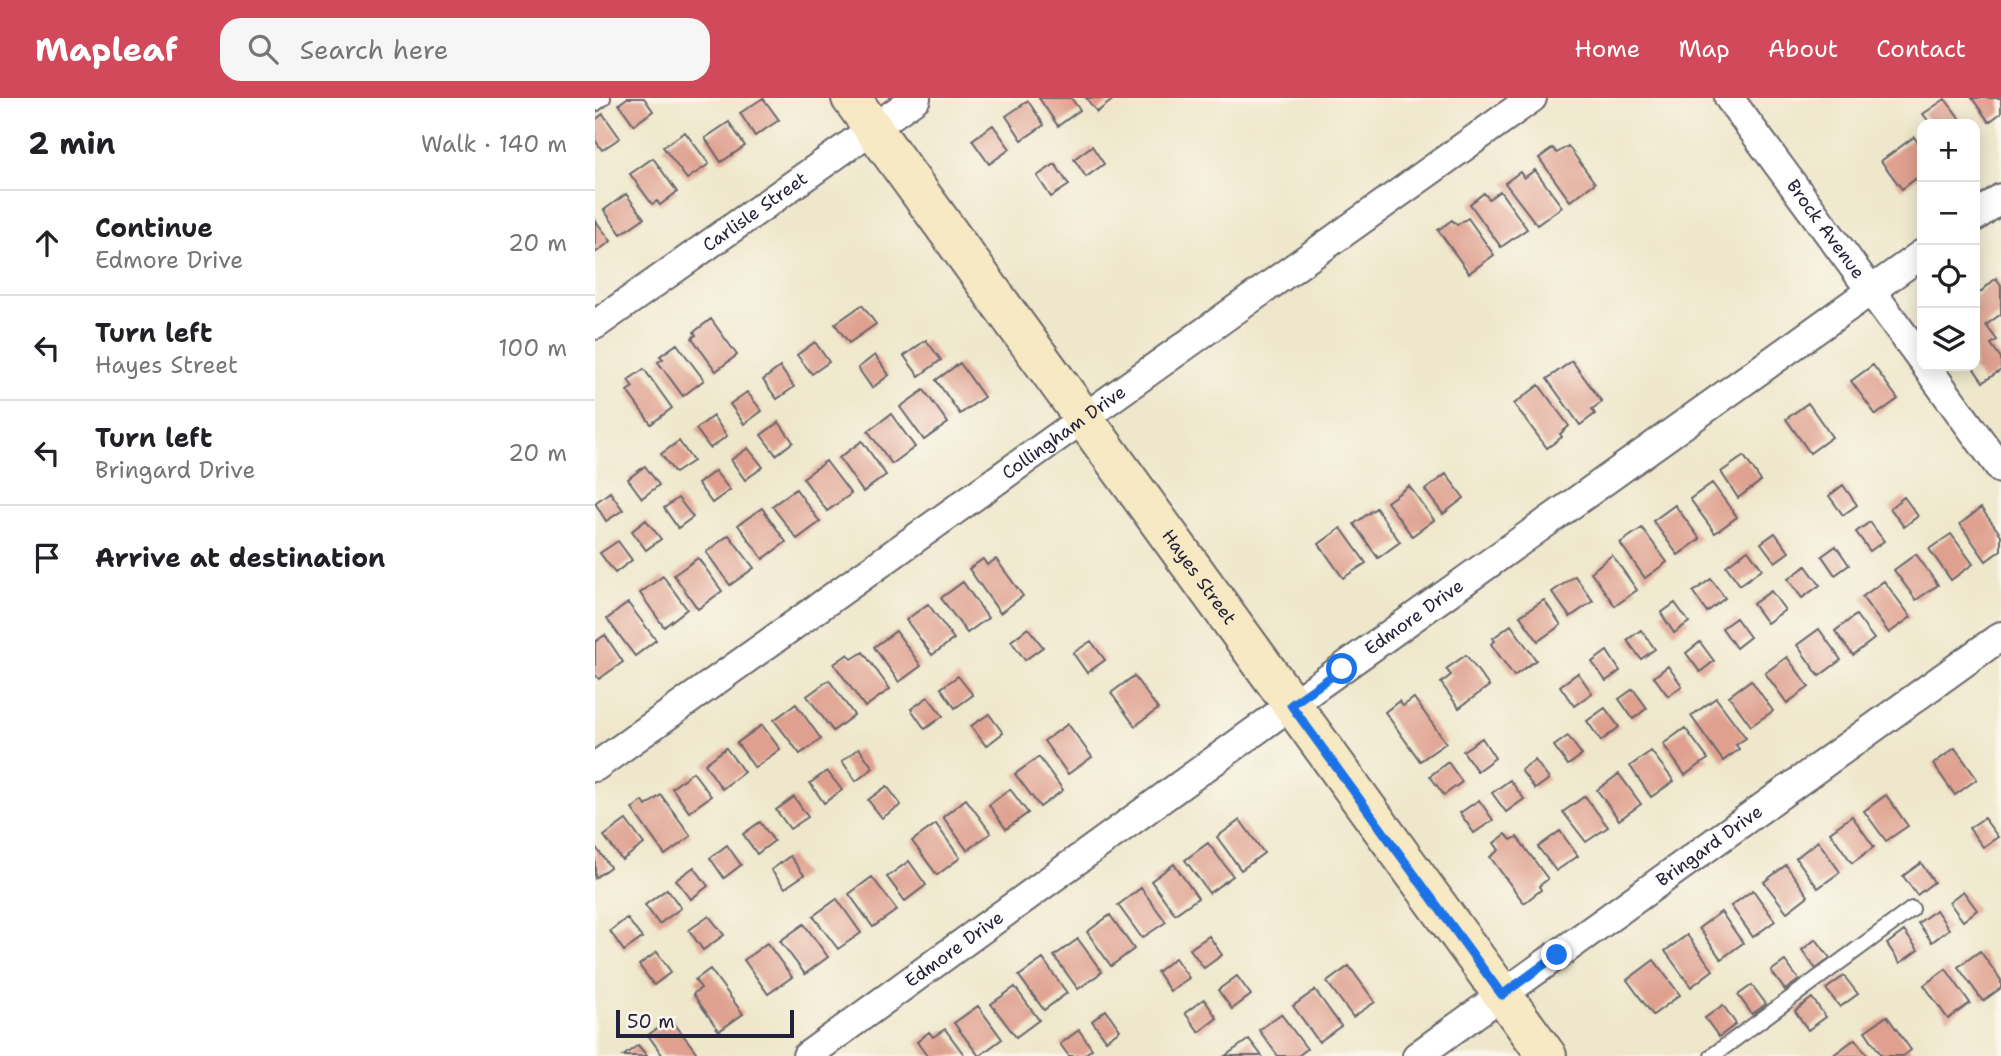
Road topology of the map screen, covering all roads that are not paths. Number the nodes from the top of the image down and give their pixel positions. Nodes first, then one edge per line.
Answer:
1 (603, 98) edge
2 (851, 98) edge
3 (916, 98) edge
4 (1532, 98) edge
5 (1729, 98) edge
6 (595, 104) edge
7 (873, 128) junction
8 (2001, 198) edge
9 (1980, 213) edge
10 (1917, 258) edge
11 (1871, 290) junction
12 (595, 325) edge
13 (1917, 353) edge
14 (1930, 371) edge
15 (1081, 418) junction
16 (2001, 469) edge
17 (2001, 636) edge
18 (1291, 705) junction
19 (595, 767) edge
20 (1912, 909) dead end
21 (1502, 995) junction
22 (807, 1056) edge
23 (1417, 1056) edge
24 (1547, 1056) edge
25 (1712, 1056) edge

1 - 6 lane
2 - 7 street, Hayes Street
3 - 7 street, Carlisle Street
4 - 15 street, Collingham Drive
5 - 11 street, Brock Avenue
7 - 12 street, Carlisle Street
7 - 15 street, Hayes Street
8 - 9 street
10 - 11 street, Edmore Drive
11 - 13 street, Brock Avenue
11 - 18 street, Edmore Drive
14 - 16 street
15 - 18 street, Hayes Street
15 - 19 street, Collingham Drive
17 - 21 street, Bringard Drive
18 - 21 street, Hayes Street
18 - 22 street, Edmore Drive
20 - 25 lane
21 - 23 street, Bringard Drive
21 - 24 street, Hayes Street

